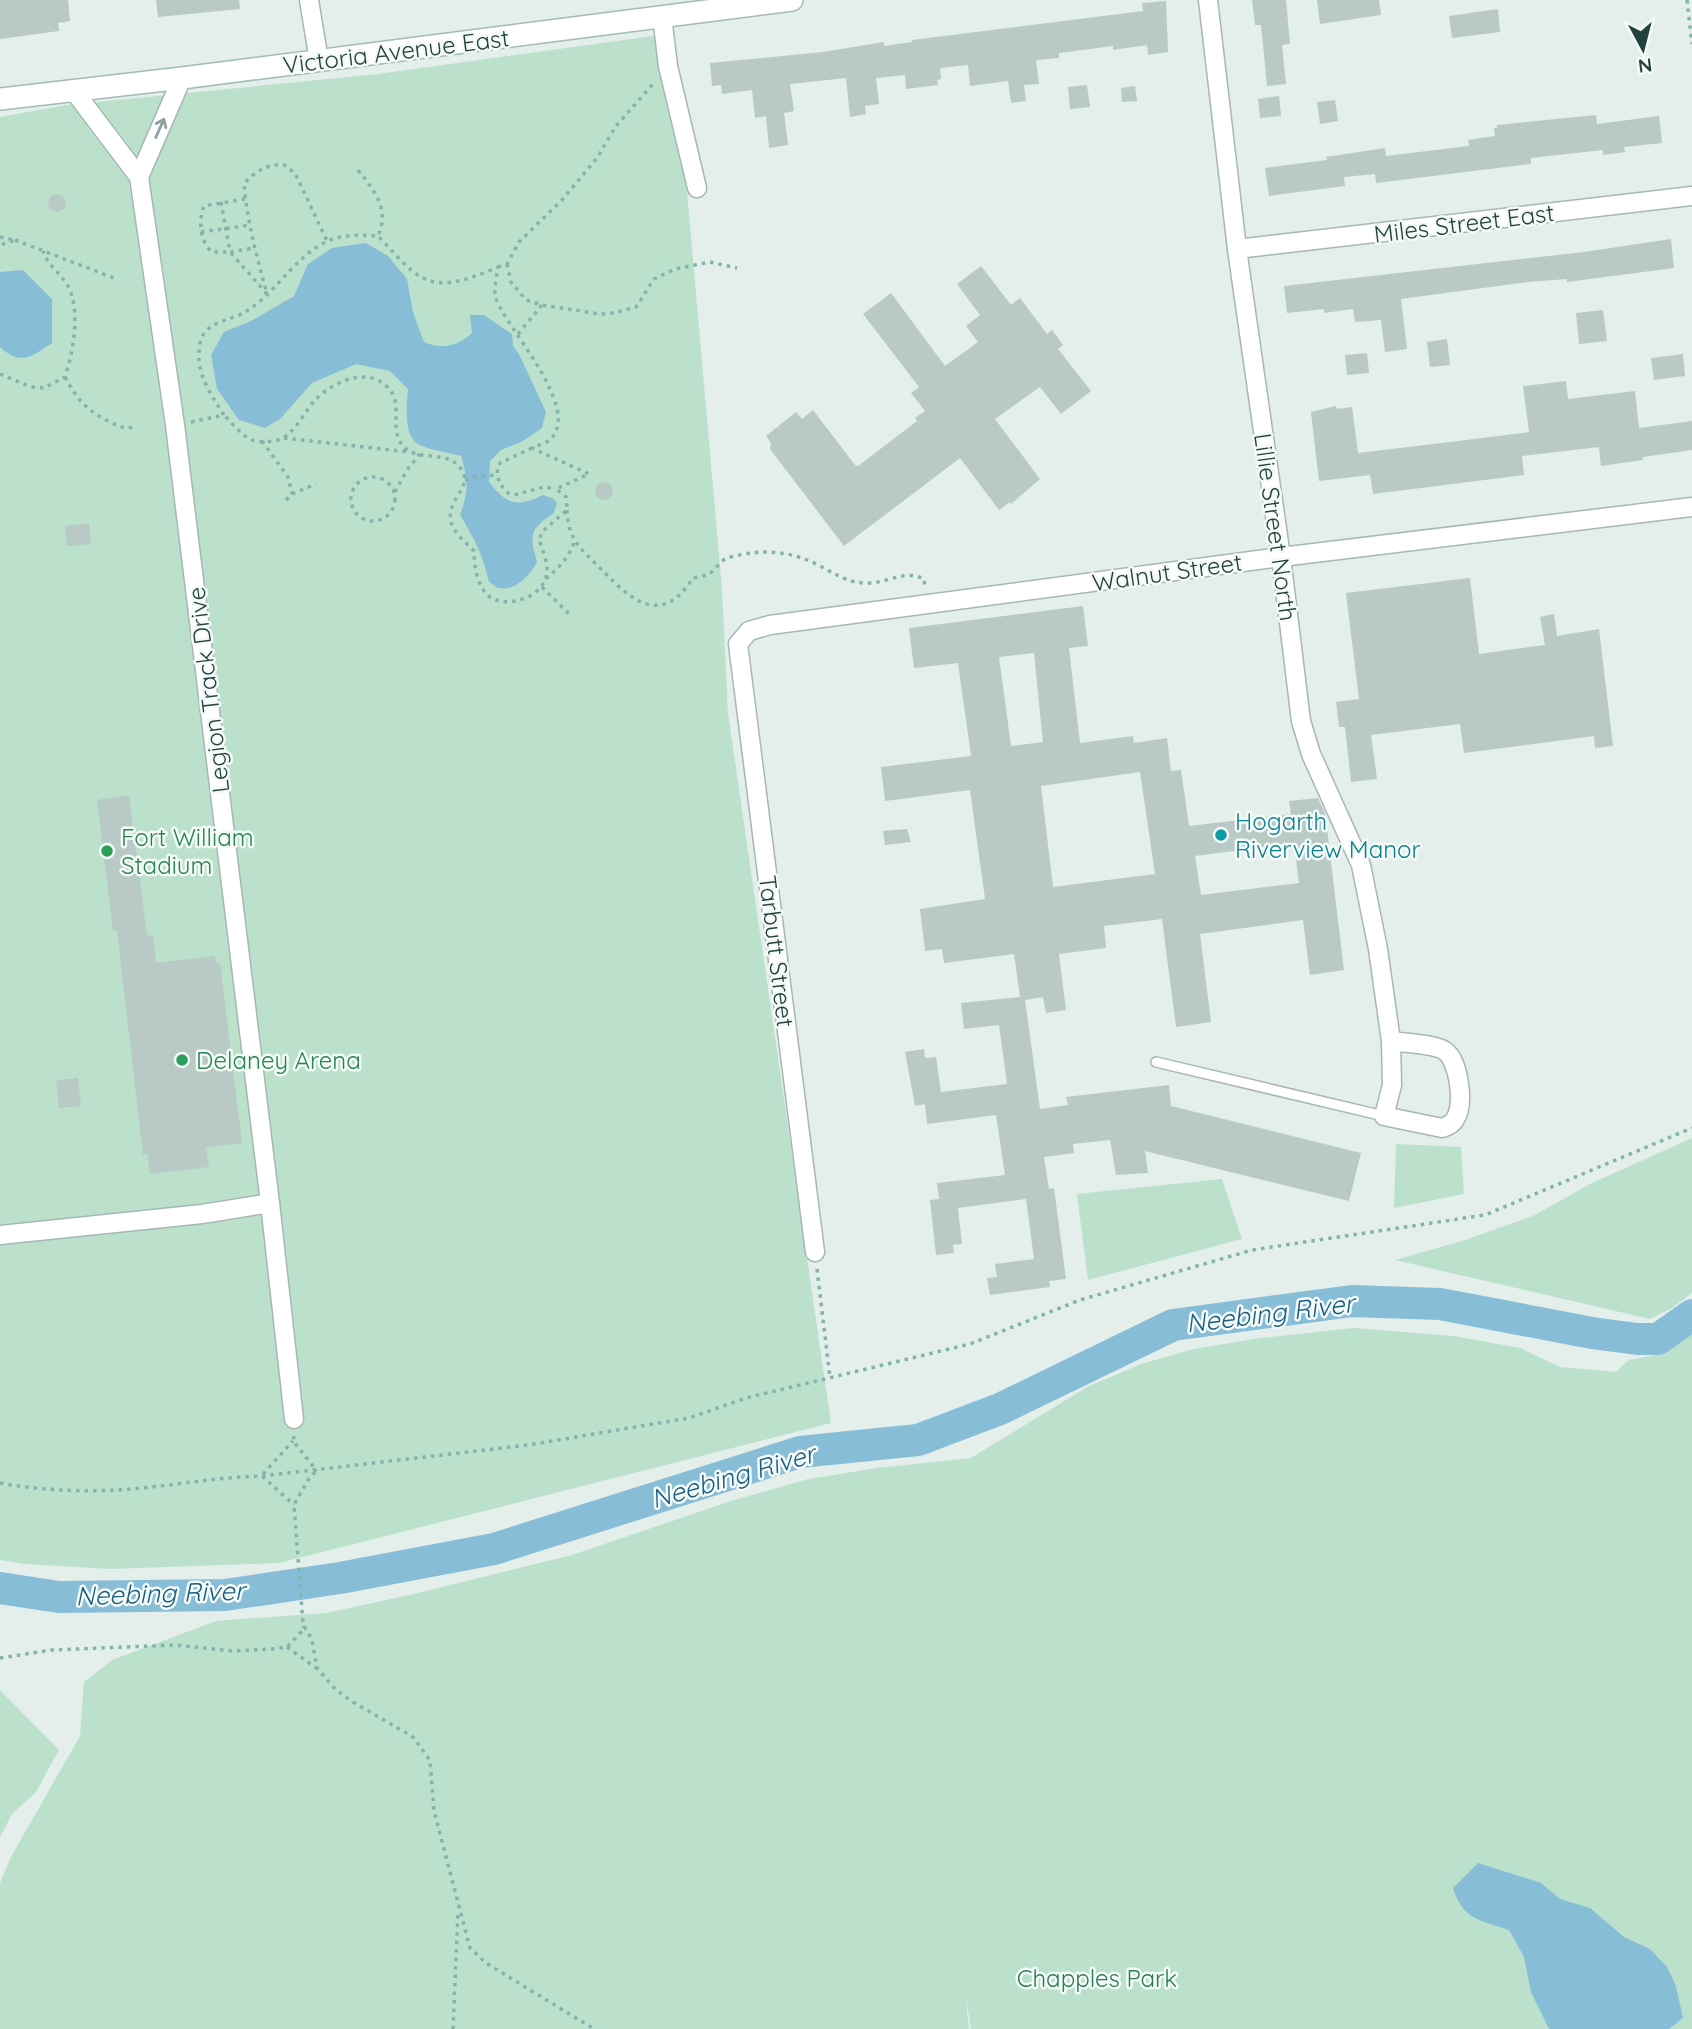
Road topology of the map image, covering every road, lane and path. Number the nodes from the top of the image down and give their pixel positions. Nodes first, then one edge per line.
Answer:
1 (309, 0) edge
2 (792, 0) edge
3 (1209, 0) edge
4 (1687, 0) edge
5 (662, 16) junction
6 (1692, 44) edge
7 (319, 61) junction
8 (668, 66) junction
9 (182, 78) junction
10 (74, 91) junction
11 (0, 99) edge
12 (358, 170) dead end
13 (139, 177) junction
14 (697, 188) dead end
15 (1692, 196) edge
16 (245, 199) junction
17 (221, 202) junction
18 (251, 225) junction
19 (225, 228) junction
20 (201, 232) junction
21 (378, 236) junction
22 (0, 237) edge
23 (15, 240) junction
24 (328, 241) junction
25 (0, 245) edge
26 (254, 248) junction
27 (1237, 249) junction
28 (43, 251) junction
29 (230, 252) junction
30 (507, 264) junction
31 (498, 267) junction
32 (737, 268) dead end
33 (114, 278) dead end
34 (267, 293) junction
35 (542, 305) junction
36 (518, 334) junction
37 (0, 374) edge
38 (65, 377) junction
39 (224, 415) junction
40 (175, 425) junction
41 (134, 427) dead end
42 (283, 438) junction
43 (262, 441) junction
44 (532, 448) junction
45 (411, 452) junction
46 (420, 454) junction
47 (497, 475) junction
48 (464, 480) junction
49 (316, 484) dead end
50 (556, 489) junction
51 (395, 492) junction
52 (292, 494) junction
53 (286, 500) dead end
54 (1692, 507) edge
55 (567, 510) junction
56 (575, 540) junction
57 (1281, 557) junction
58 (546, 579) junction
59 (541, 586) junction
60 (928, 604) junction
61 (572, 617) dead end
62 (738, 649) joint
63 (1391, 1041) junction
64 (1156, 1062) dead end
65 (1384, 1116) junction
66 (1692, 1128) edge
67 (270, 1203) junction
68 (0, 1235) edge
69 (815, 1252) joint
70 (830, 1378) junction
71 (294, 1419) joint
72 (293, 1441) junction
73 (317, 1471) junction
74 (262, 1476) junction
75 (0, 1483) edge
76 (294, 1505) junction
77 (303, 1624) junction
78 (287, 1647) junction
79 (0, 1658) edge
80 (317, 1668) junction
81 (458, 1906) junction
82 (453, 2029) edge
83 (594, 2029) edge

1 - 7 street
2 - 5 street, Victoria Avenue East
3 - 27 street, Lillie Street North
4 - 6 path
5 - 7 street, Victoria Avenue East
5 - 8 street
7 - 9 street, Victoria Avenue East
8 - 14 street
8 - 30 path
9 - 10 street, Victoria Avenue East
13 -> 9 street
10 - 11 street, Victoria Avenue East
10 - 13 street, Legion Track Drive
12 - 21 path
13 - 40 street, Legion Track Drive
15 - 27 street, Miles Street East
16 - 17 path
16 - 18 path
16 - 24 path
17 - 19 path
17 - 20 path
18 - 19 path
18 - 26 path
19 - 20 path
19 - 29 path
20 - 29 path
21 - 24 path
21 - 31 path
22 - 23 path
23 - 25 path
23 - 28 path
24 - 34 path
26 - 29 path
26 - 34 path
27 - 57 street, Lillie Street North
28 - 33 path
28 - 38 path
29 - 34 path
30 - 31 path
30 - 35 path
31 - 36 path
32 - 35 path
34 - 39 path
35 - 36 path
36 - 44 path
37 - 38 path
38 - 41 path
39 - 40 path
39 - 43 path
40 - 67 street, Legion Track Drive
42 - 43 path
42 - 45 path
42 - 45 path
43 - 52 path
44 - 47 path
44 - 50 path
45 - 46 path
46 - 48 path
46 - 51 path
47 - 48 path
47 - 50 path
48 - 59 path
49 - 52 path
50 - 55 path
51 - 51 path
52 - 53 path
54 - 57 street, Walnut Street
55 - 56 path
55 - 58 path
56 - 58 path
56 - 60 path
57 - 60 street, Walnut Street
57 - 63 street, Lillie Street North
58 - 59 path
59 - 61 path
60 - 62 street, Walnut Street
62 - 69 street, Tarbutt Street
63 - 65 street, Lillie Street North
63 - 65 street
64 - 65 lane
66 - 70 path
67 - 68 street
67 - 71 street, Legion Track Drive
69 - 70 path
70 - 73 path
71 - 72 path
72 - 73 path
72 - 74 path
73 - 74 path
73 - 76 path
74 - 75 path
74 - 76 path
76 - 77 path
77 - 78 path
77 - 80 path
78 - 79 path
78 - 80 path
80 - 81 path
81 - 82 path
81 - 83 path

